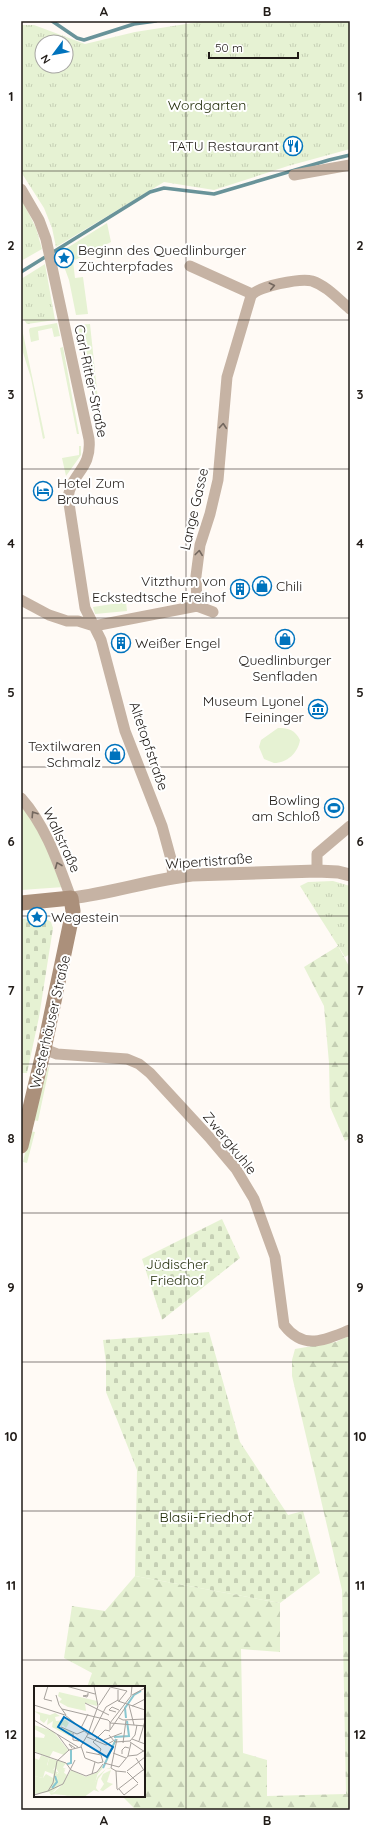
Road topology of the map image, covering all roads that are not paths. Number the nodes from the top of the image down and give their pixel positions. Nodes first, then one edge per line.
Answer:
1 (350, 165) edge
2 (294, 175) dead end
3 (21, 189) edge
4 (190, 266) dead end
5 (252, 294) junction
6 (350, 309) edge
7 (21, 600) edge
8 (197, 606) junction
9 (213, 612) dead end
10 (94, 626) junction
11 (21, 798) edge
12 (350, 826) edge
13 (317, 871) junction
14 (350, 875) edge
15 (173, 877) junction
16 (71, 898) junction
17 (21, 903) edge
18 (44, 1049) junction
19 (21, 1146) edge
20 (350, 1330) edge

1 - 2 street
3 - 10 street, Carl-Ritter-Straße
4 - 5 street
5 -> 6 street
8 -> 5 street, Lange Gasse
7 - 10 street
8 - 9 street
8 - 10 street
10 - 15 street, Altetopfstraße
16 -> 11 street, Wallstraße
12 - 13 street
13 - 14 street, Wipertistraße
13 - 15 street, Wipertistraße
15 - 16 street, Wipertistraße
16 - 17 main road
16 - 18 main road, Westerhäuser Straße
18 - 19 main road, Westerhäuser Straße
18 - 20 street, Zwergkuhle

